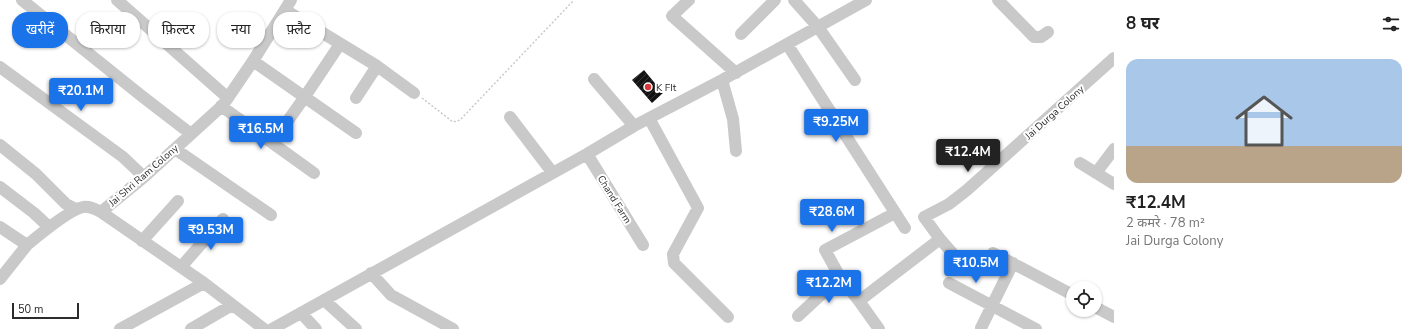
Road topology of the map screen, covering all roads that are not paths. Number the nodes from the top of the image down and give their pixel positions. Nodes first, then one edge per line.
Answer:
1 (22, 0) edge
2 (117, 0) edge
3 (689, 0) edge
4 (775, 0) edge
5 (794, 0) edge
6 (866, 0) edge
7 (998, 0) edge
8 (288, 5) edge
9 (818, 27) junction
10 (1048, 32) dead end
11 (741, 34) dead end
12 (340, 44) junction
13 (787, 44) junction
14 (1114, 58) edge
15 (253, 61) junction
16 (377, 66) junction
17 (0, 67) edge
18 (736, 73) junction
19 (594, 79) dead end
20 (722, 80) junction
21 (855, 80) dead end
22 (416, 94) road end
23 (304, 98) junction
24 (356, 98) dead end
25 (224, 102) junction
26 (510, 117) dead end
27 (650, 118) junction
28 (634, 126) junction
29 (356, 133) dead end
30 (191, 134) junction
31 (272, 143) junction
32 (0, 145) edge
33 (174, 149) junction
34 (1114, 149) edge
35 (736, 151) dead end
36 (587, 154) junction
37 (1080, 163) dead end
38 (552, 172) junction
39 (314, 173) dead end
40 (1096, 173) junction
41 (144, 177) junction
42 (1114, 184) edge
43 (0, 187) edge
44 (178, 202) dead end
45 (76, 209) junction
46 (102, 212) junction
47 (895, 214) junction
48 (271, 215) dead end
49 (223, 219) dead end
50 (0, 227) edge
51 (49, 227) junction
52 (905, 228) dead end
53 (940, 239) junction
54 (142, 241) junction
55 (27, 245) junction
56 (643, 245) dead end
57 (993, 253) dead end
58 (961, 263) dead end
59 (1013, 264) junction
60 (181, 267) junction
61 (371, 273) junction
62 (840, 277) junction
63 (0, 279) edge
64 (204, 283) junction
65 (949, 283) dead end
66 (1066, 291) edge
67 (324, 300) junction
68 (859, 301) junction
69 (232, 305) junction
70 (992, 306) junction
71 (1102, 311) edge
72 (301, 313) junction
73 (798, 316) dead end
74 (728, 317) dead end
75 (1114, 317) edge
76 (981, 328) dead end
77 (120, 329) edge
78 (191, 329) edge
79 (264, 329) edge
80 (272, 329) edge
81 (316, 329) edge
82 (356, 329) edge
83 (453, 329) edge
84 (879, 329) edge
85 (1036, 329) edge

1 - 30 street
2 - 25 street
3 - 18 street
4 - 11 street
5 - 9 street
6 - 9 street
7 - 10 street
8 - 12 street
8 - 15 street, Jai Shri Ram Colony
9 - 13 street
9 - 21 street
12 - 16 street
12 - 23 street
13 - 18 street
13 - 47 street
14 - 53 street, Jai Durga Colony
15 - 23 street
15 - 25 street, Jai Shri Ram Colony
16 - 22 street
16 - 24 street
17 - 41 street
18 - 20 street
19 - 28 street
20 - 27 street
20 - 35 street
23 - 29 street
23 - 31 street
25 - 30 street, Jai Shri Ram Colony
25 - 31 street
26 - 38 street
27 - 28 street
27 - 74 street
28 - 36 street
30 - 33 street, Jai Shri Ram Colony
31 - 39 street
32 - 45 street
33 - 41 street, Jai Shri Ram Colony
33 - 48 street
34 - 40 street
36 - 38 street
36 - 56 street, Chand Farm
37 - 40 street
38 - 61 street
40 - 42 street
41 - 46 street, Jai Shri Ram Colony
43 - 51 street
44 - 54 street
45 - 46 street
45 - 51 street
46 - 54 street, Jai Shri Ram Colony
47 - 52 street
47 - 62 street
49 - 60 street
50 - 55 street
51 - 55 street
53 - 58 street
53 - 68 street
54 - 60 street, Jai Shri Ram Colony
55 - 63 street
57 - 59 street
59 - 66 street
59 - 70 street
60 - 64 street, Jai Shri Ram Colony
61 - 67 street
61 - 83 street
62 - 68 street
62 - 73 street
64 - 69 street, Jai Shri Ram Colony
64 - 77 street
65 - 70 street
67 - 72 street
67 - 82 street
68 - 84 street
69 - 78 street
69 - 79 street, Jai Shri Ram Colony
70 - 76 street
70 - 85 street
71 - 75 street
72 - 80 street
72 - 81 street

